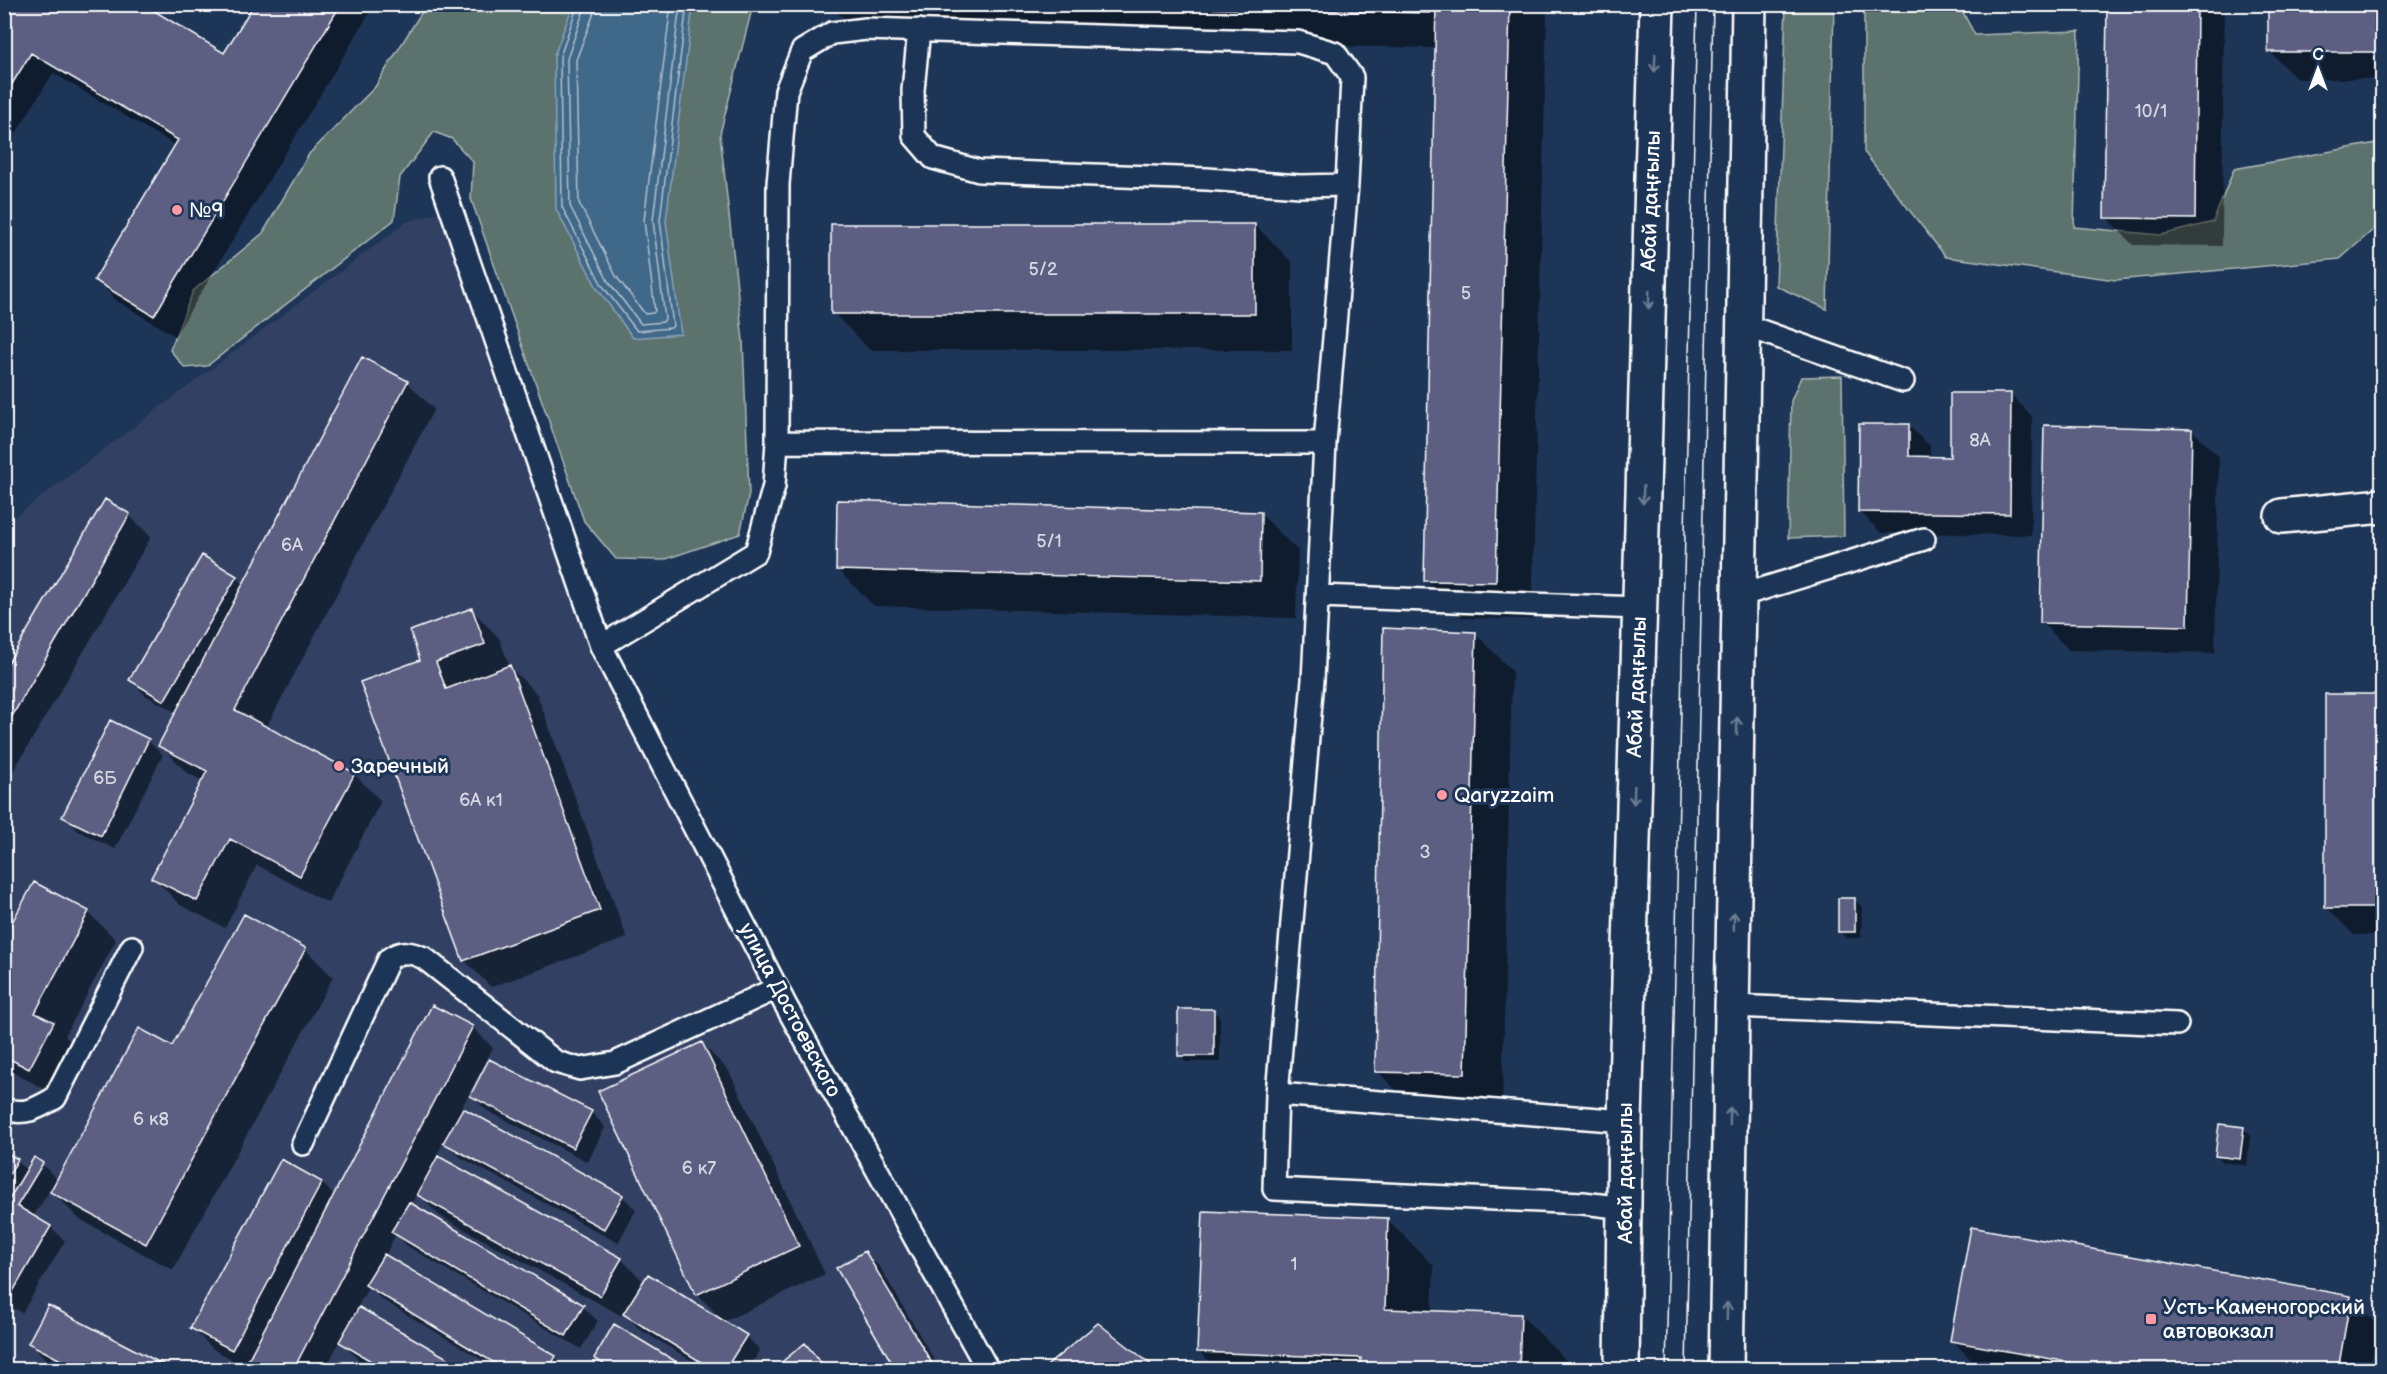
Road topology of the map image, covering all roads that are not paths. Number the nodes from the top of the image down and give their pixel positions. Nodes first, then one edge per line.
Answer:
1 (1657, 4) edge
2 (1749, 4) edge
3 (919, 30) junction
4 (440, 177) dead end
5 (1347, 185) junction
6 (1744, 325) junction
7 (1903, 381) dead end
8 (777, 442) junction
9 (1325, 443) junction
10 (2382, 506) edge
11 (2282, 516) dead end
12 (1924, 538) dead end
13 (1319, 596) junction
14 (1739, 596) junction
15 (1640, 608) junction
16 (601, 646) junction
17 (132, 947) dead end
18 (777, 988) junction
19 (1732, 1006) junction
20 (2177, 1024) dead end
21 (1277, 1094) junction
22 (4, 1109) edge
23 (1625, 1121) junction
24 (303, 1143) dead end
25 (1625, 1208) junction
26 (988, 1370) edge
27 (1622, 1370) edge
28 (1726, 1370) edge

1 -> 15 main road, Абай даңғылы
2 - 6 main road
3 - 5 lane
3 - 5 lane
3 - 8 lane
4 - 16 lane, улица Достоевского
5 - 9 lane
6 - 7 lane
6 - 14 main road
8 - 9 lane
8 - 16 lane
9 - 13 lane
10 - 11 main road
12 - 14 lane
13 - 15 lane
13 - 21 lane
19 -> 14 main road
15 -> 23 main road, Абай даңғылы
16 - 18 lane, улица Достоевского
17 - 22 lane
18 - 24 lane
18 - 26 lane, улица Достоевского
19 - 20 lane
28 -> 19 main road
21 - 23 lane
21 - 25 lane
23 - 25 main road, Абай даңғылы
25 - 27 main road, Абай даңғылы

